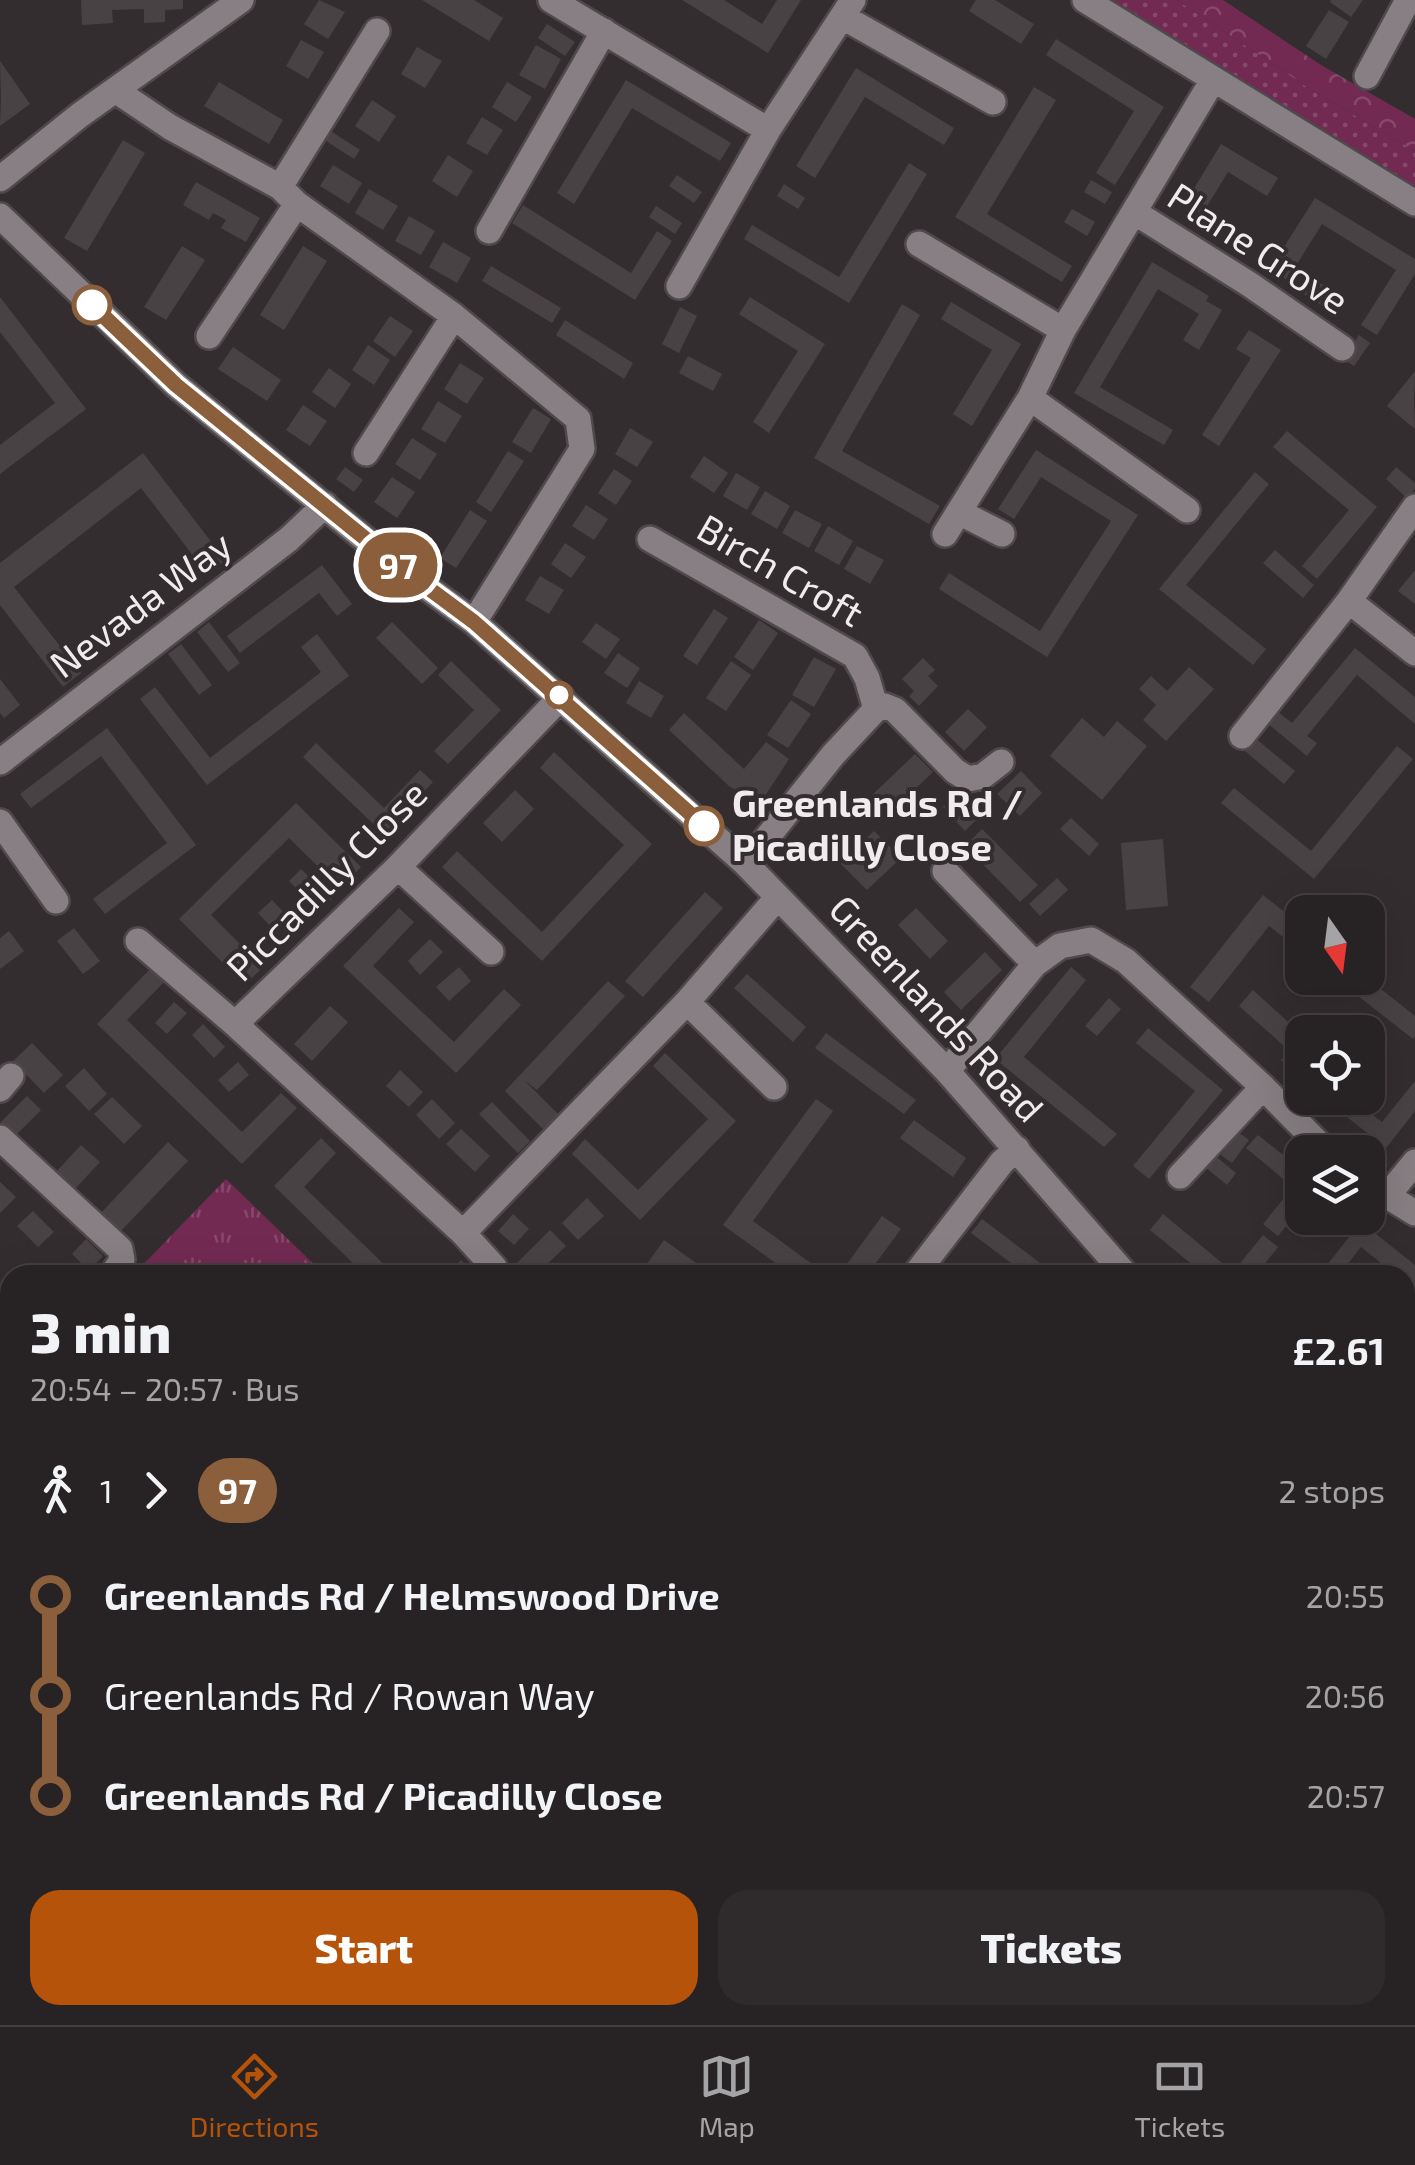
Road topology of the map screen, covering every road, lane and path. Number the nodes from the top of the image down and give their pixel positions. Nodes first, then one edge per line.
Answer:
1 (241, 0) edge
2 (551, 0) edge
3 (1086, 0) edge
4 (1408, 0) edge
5 (848, 8) edge
6 (604, 30) junction
7 (377, 31) dead end
8 (1367, 76) dead end
9 (1213, 80) junction
10 (114, 90) junction
11 (993, 102) dead end
12 (768, 130) junction
13 (0, 179) edge
14 (289, 195) junction
15 (1415, 203) edge
16 (1134, 212) junction
17 (0, 216) edge
18 (489, 231) dead end
19 (919, 244) dead end
20 (679, 286) dead end
21 (454, 316) junction
22 (1062, 330) junction
23 (209, 336) dead end
24 (1342, 348) dead end
25 (1030, 398) junction
26 (366, 454) dead end
27 (325, 505) junction
28 (1415, 507) edge
29 (1187, 510) dead end
30 (1002, 534) dead end
31 (650, 539) dead end
32 (1349, 601) junction
33 (474, 622) junction
34 (1415, 654) edge
35 (561, 697) junction
36 (876, 710) junction
37 (1242, 736) dead end
38 (0, 762) edge
39 (1000, 762) dead end
40 (0, 822) edge
41 (746, 864) junction
42 (398, 867) junction
43 (945, 871) dead end
44 (778, 896) junction
45 (56, 901) dead end
46 (138, 941) dead end
47 (491, 952) dead end
48 (1034, 964) junction
49 (688, 1002) junction
50 (234, 1024) junction
51 (947, 1070) junction
52 (774, 1087) dead end
53 (1263, 1087) junction
54 (1310, 1135) edge
55 (0, 1138) edge
56 (1017, 1149) junction
57 (1415, 1162) edge
58 (1180, 1176) dead end
59 (1385, 1184) edge
60 (1385, 1194) edge
61 (1415, 1213) edge
62 (464, 1233) junction
63 (119, 1265) edge
64 (492, 1265) edge
65 (924, 1265) edge
66 (1117, 1265) edge

1 - 10 street
2 - 6 street
3 - 9 street
4 - 8 street
5 - 11 street
5 - 12 street
6 - 12 street
6 - 18 street
7 - 14 street
9 - 15 street
9 - 16 street, Plane Grove
10 - 13 street
10 - 14 street
12 - 20 street
14 - 21 street
14 - 23 street
16 - 22 street, Plane Grove
16 - 24 street, Plane Grove
17 - 27 street, Greenlands Road
19 - 22 street
21 - 26 street
21 - 33 street
22 - 25 street, Plane Grove
25 - 29 street
25 - 30 street, Plane Grove
27 - 33 street, Greenlands Road
27 - 38 street, Nevada Way
28 - 32 street
31 - 36 street, Birch Croft
32 - 34 street
32 - 37 street
33 - 35 street, Greenlands Road
35 - 41 street, Greenlands Road
35 - 42 street, Piccadilly Close
36 - 39 street
36 - 41 street
40 - 45 street
41 - 44 street, Greenlands Road
42 - 47 street
42 - 50 street, Piccadilly Close
43 - 48 street
44 - 49 street
44 - 51 street, Greenlands Road
46 - 50 street
48 - 51 street
48 - 53 street
49 - 52 street
49 - 62 street
50 - 62 street, Piccadilly Close
51 - 56 street, Greenlands Road
53 - 54 street
53 - 58 street
55 - 63 street
56 - 65 street
56 - 66 street, Greenlands Road
57 - 59 street
60 - 61 street
62 - 64 street, Piccadilly Close

